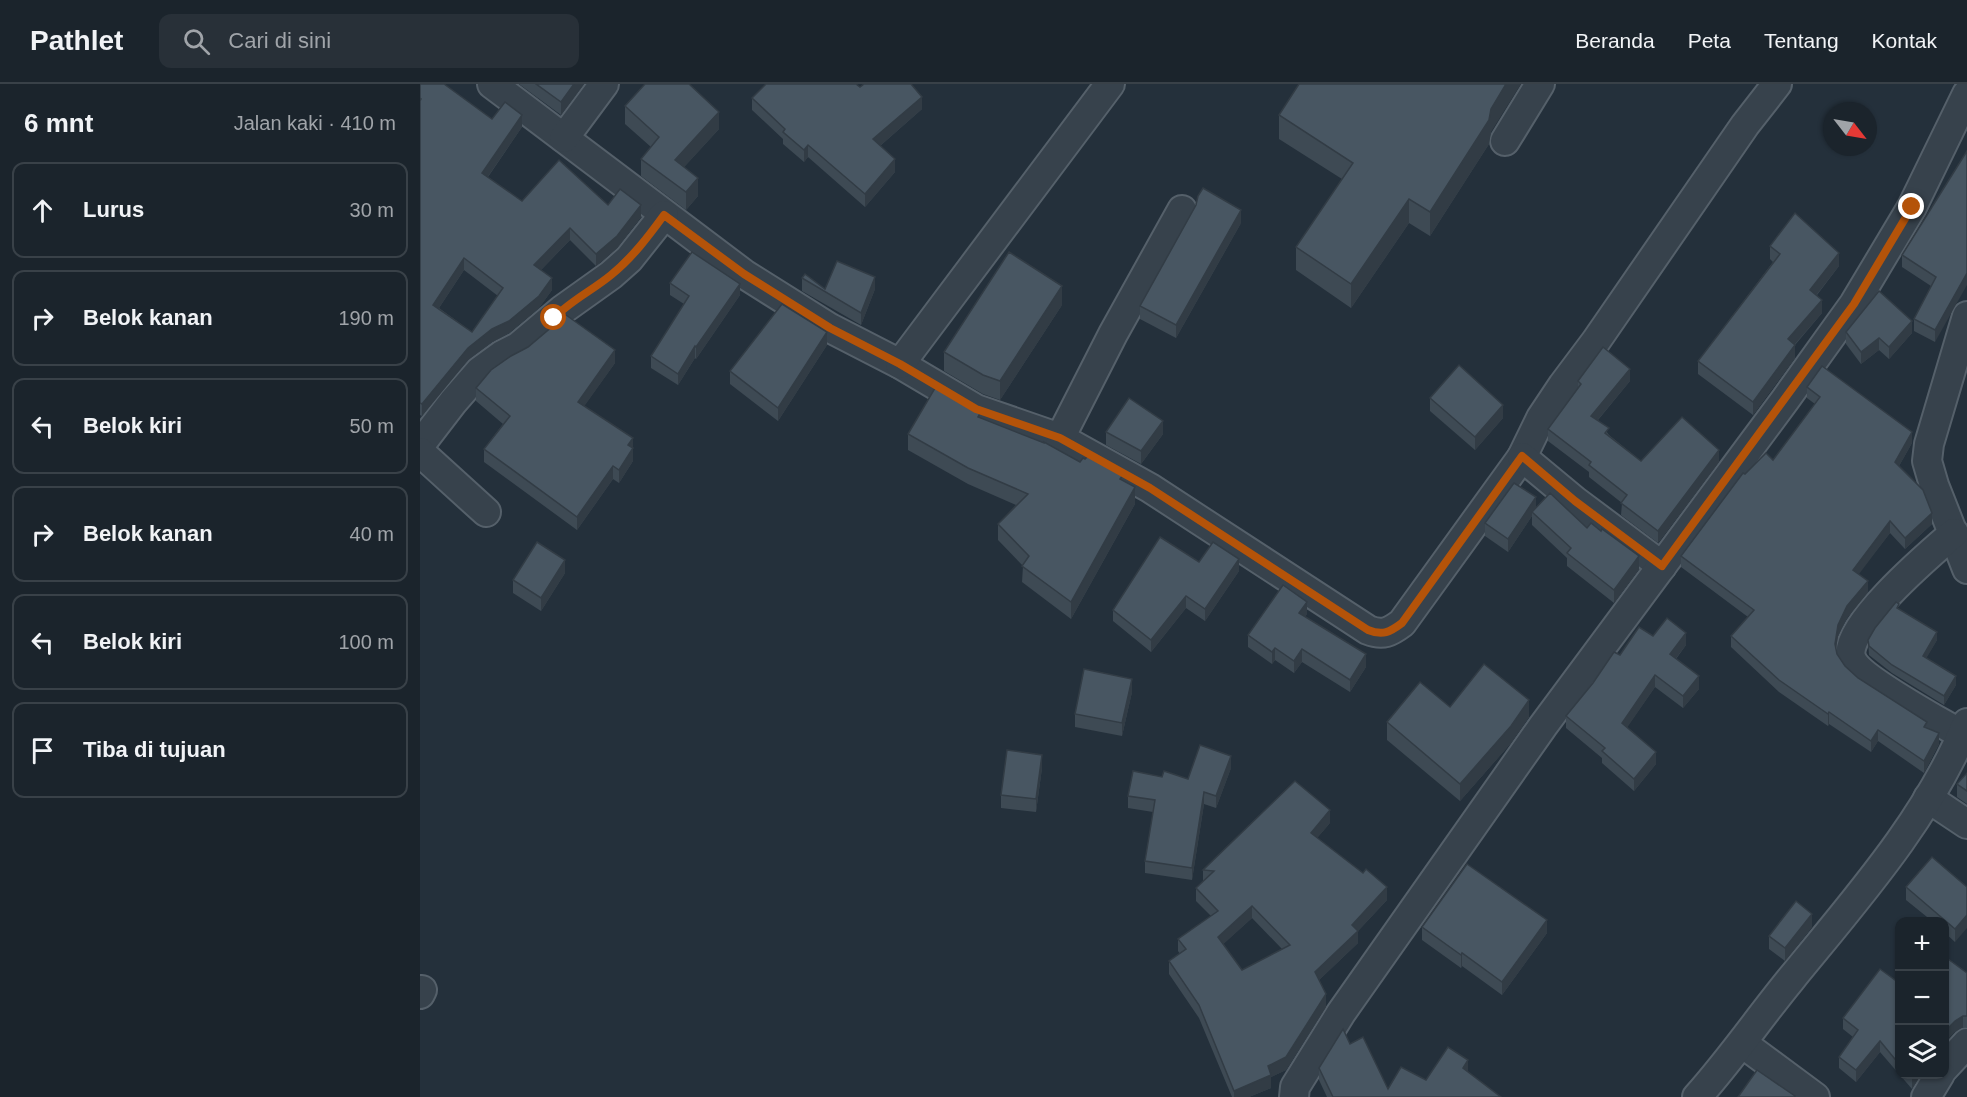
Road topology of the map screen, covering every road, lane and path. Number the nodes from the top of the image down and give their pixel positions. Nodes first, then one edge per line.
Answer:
1 (492, 84) edge
2 (604, 84) edge
3 (1110, 84) edge
4 (1540, 84) edge
5 (1778, 84) edge
6 (1967, 94) edge
7 (564, 138) junction
8 (1505, 141) dead end
9 (1182, 210) dead end
10 (664, 215) junction
11 (1967, 316) edge
12 (900, 364) junction
13 (1060, 438) junction
14 (420, 445) edge
15 (420, 452) edge
16 (1522, 456) junction
17 (486, 512) dead end
18 (1954, 533) junction
19 (1662, 566) junction
20 (1967, 569) edge
21 (1964, 729) edge
22 (1928, 798) junction
23 (1967, 824) edge
24 (1743, 1043) junction
25 (1967, 1043) edge
26 (1949, 1063) edge
27 (1937, 1079) edge
28 (1294, 1097) edge
29 (1697, 1097) edge
30 (1815, 1097) edge
31 (1926, 1097) edge

1 - 7 street
2 - 7 street
3 - 12 street
4 - 8 street
5 - 16 street
6 - 19 street
7 - 10 street
9 - 13 street
10 - 12 street
10 - 14 street
11 - 18 street
12 - 13 street
13 - 16 street
15 - 17 street
16 - 19 street
18 - 20 street
18 - 21 street
19 - 28 street
21 - 22 street
22 - 23 street
22 - 24 street
24 - 29 street
24 - 30 street
25 - 26 street
27 - 31 street

